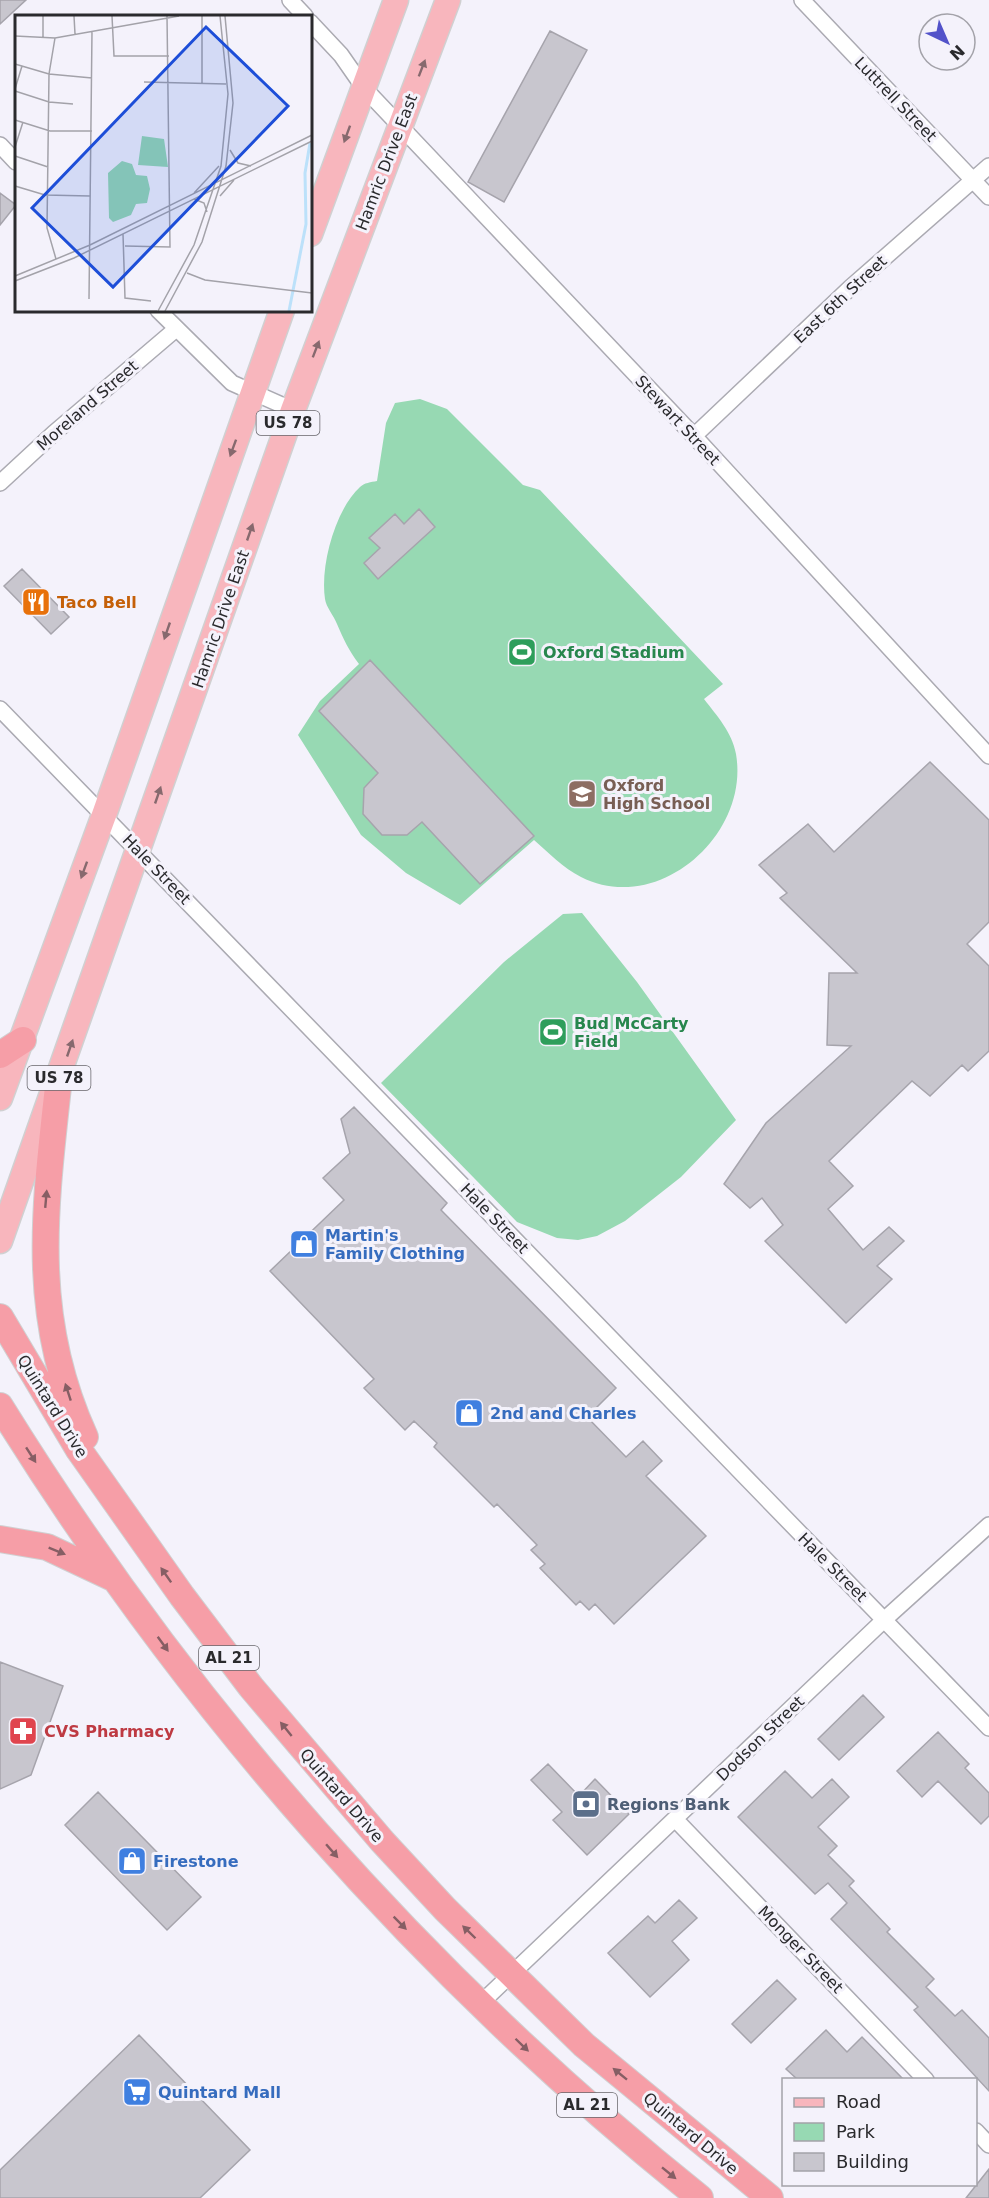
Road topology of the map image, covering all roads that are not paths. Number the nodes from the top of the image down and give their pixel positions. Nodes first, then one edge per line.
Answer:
1 (290, 0) edge
2 (396, 0) edge
3 (448, 0) edge
4 (802, 0) edge
5 (304, 15) edge
6 (312, 24) edge
7 (364, 88) junction
8 (400, 125) junction
9 (0, 145) edge
10 (15, 161) edge
11 (989, 166) edge
12 (972, 179) junction
13 (989, 197) edge
14 (312, 229) edge
15 (160, 312) edge
16 (281, 312) edge
17 (176, 329) junction
18 (252, 393) junction
19 (293, 410) junction
20 (694, 436) junction
21 (0, 483) edge
22 (0, 710) edge
23 (989, 756) edge
24 (104, 815) junction
25 (139, 851) junction
26 (23, 1041) junction
27 (0, 1055) edge
28 (59, 1078) junction
29 (0, 1098) edge
30 (0, 1241) edge
31 (0, 1317) edge
32 (0, 1406) edge
33 (128, 1520) junction
34 (989, 1525) edge
35 (0, 1539) edge
36 (117, 1580) junction
37 (885, 1619) junction
38 (989, 1728) edge
39 (675, 1819) junction
40 (512, 1974) junction
41 (481, 2003) junction
42 (925, 2078) edge
43 (977, 2132) edge
44 (989, 2145) edge
45 (700, 2198) edge
46 (770, 2198) edge

1 - 5 street
2 - 7 main road
8 -> 3 main road, Hamric Drive East / US 78
4 - 12 street, Luttrell Street
6 - 7 street, Stewart Street
7 - 8 street, Stewart Street
7 -> 14 main road
19 -> 8 main road, Hamric Drive East / US 78
8 - 20 street, Stewart Street
9 - 10 street
11 - 12 street, East 6th Street
12 - 13 street, Luttrell Street
12 - 20 street, East 6th Street
15 - 17 street
16 - 18 main road, US 78
17 - 18 street
17 - 21 street, Moreland Street
18 - 19 street
18 -> 24 main road, US 78
25 -> 19 main road, Hamric Drive East / US 78
20 - 23 street, Stewart Street
22 - 24 street, Hale Street
24 - 25 street, Hale Street
24 -> 26 main road, US 78
28 -> 25 main road, Hamric Drive East / US 78
25 - 37 street, Hale Street
26 - 27 highway
26 - 29 main road, US 78
28 - 30 main road, Hamric Drive East / US 78
33 -> 28 highway
31 - 33 highway, Quintard Drive / AL 21
32 -> 36 highway, AL 21
40 -> 33 highway, Quintard Drive / AL 21
34 - 37 street, Dodson Street
35 -> 36 highway
36 -> 41 highway, AL 21
37 - 38 street, Hale Street
37 - 39 street, Dodson Street
39 - 40 street, Dodson Street
39 - 42 street, Monger Street
40 - 41 street, Dodson Street
46 -> 40 highway, Quintard Drive / AL 21
41 -> 45 highway, AL 21
43 - 44 street

